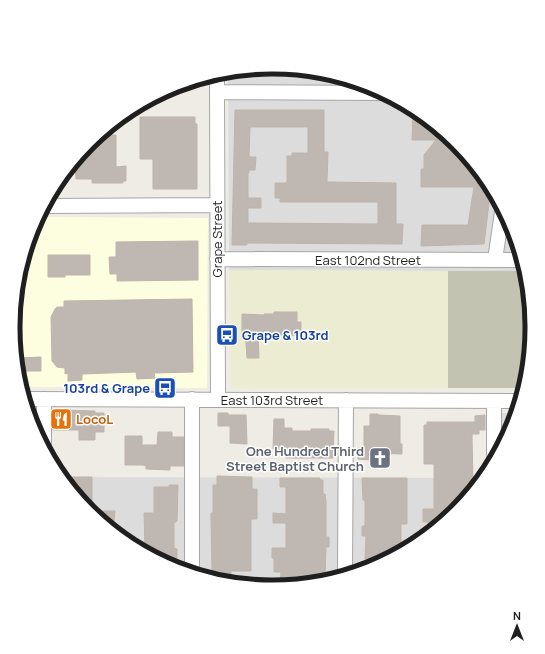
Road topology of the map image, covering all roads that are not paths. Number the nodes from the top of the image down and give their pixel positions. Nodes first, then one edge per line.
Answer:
1 (217, 85) edge
2 (364, 92) edge
3 (53, 202) edge
4 (217, 205) junction
5 (501, 219) edge
6 (217, 259) junction
7 (494, 260) junction
8 (516, 260) edge
9 (31, 399) edge
10 (44, 399) junction
11 (192, 399) junction
12 (218, 400) junction
13 (346, 400) junction
14 (494, 401) junction
15 (514, 401) edge
16 (44, 435) edge
17 (494, 448) edge
18 (192, 566) edge
19 (345, 569) edge

1 - 2 street
1 - 4 street, Grape Street
3 - 4 street
4 - 6 street, Grape Street
5 - 7 street
6 - 7 street, East 102nd Street
6 - 12 street, Grape Street
7 - 8 street, East 102nd Street
9 - 10 street, East 103rd Street
10 - 11 street, East 103rd Street
10 - 16 street
11 - 12 street, East 103rd Street
11 - 18 street
12 - 13 street, East 103rd Street
13 - 14 street, East 103rd Street
13 - 19 street
14 - 15 street, East 103rd Street
14 - 17 street

